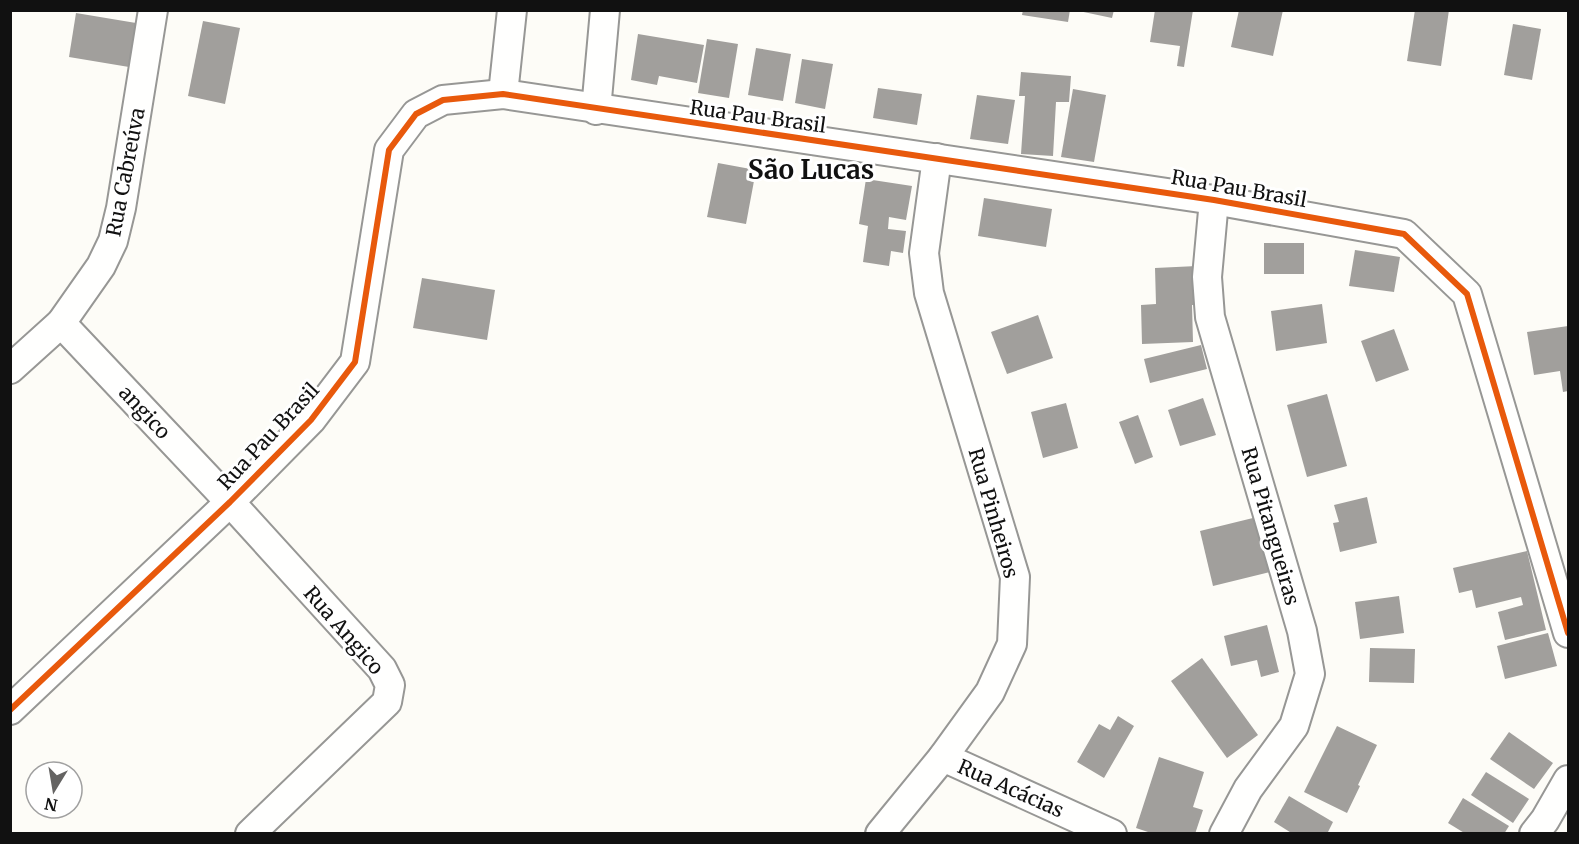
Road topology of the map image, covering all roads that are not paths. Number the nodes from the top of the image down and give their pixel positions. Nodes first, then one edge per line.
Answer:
1 (153, 10) edge
2 (512, 10) edge
3 (605, 10) edge
4 (503, 94) junction
5 (596, 110) junction
6 (937, 158) junction
7 (1214, 200) junction
8 (61, 323) junction
9 (10, 369) edge
10 (230, 502) junction
11 (1569, 633) edge
12 (10, 710) edge
13 (943, 757) junction
14 (1569, 780) edge
15 (250, 834) edge
16 (880, 834) edge
17 (1112, 834) edge
18 (1224, 834) edge
19 (1534, 834) edge

1 - 8 street, Rua Cabreúva
2 - 4 street
3 - 5 street
4 - 5 street, Rua Pau Brasil
4 - 10 street, Rua Pau Brasil
5 - 6 street, Rua Pau Brasil
6 - 7 street, Rua Pau Brasil
6 - 13 street, Rua Pinheiros
7 - 11 street, Rua Pau Brasil
7 - 18 street, Rua Pitangueiras
8 - 9 street, Rua Cabreúva
8 - 10 street, angico
10 - 12 street, Rua Pau Brasil
10 - 15 street, Rua Angico
13 - 16 street, Rua Pinheiros
13 - 17 street, Rua Acácias
14 - 19 street

